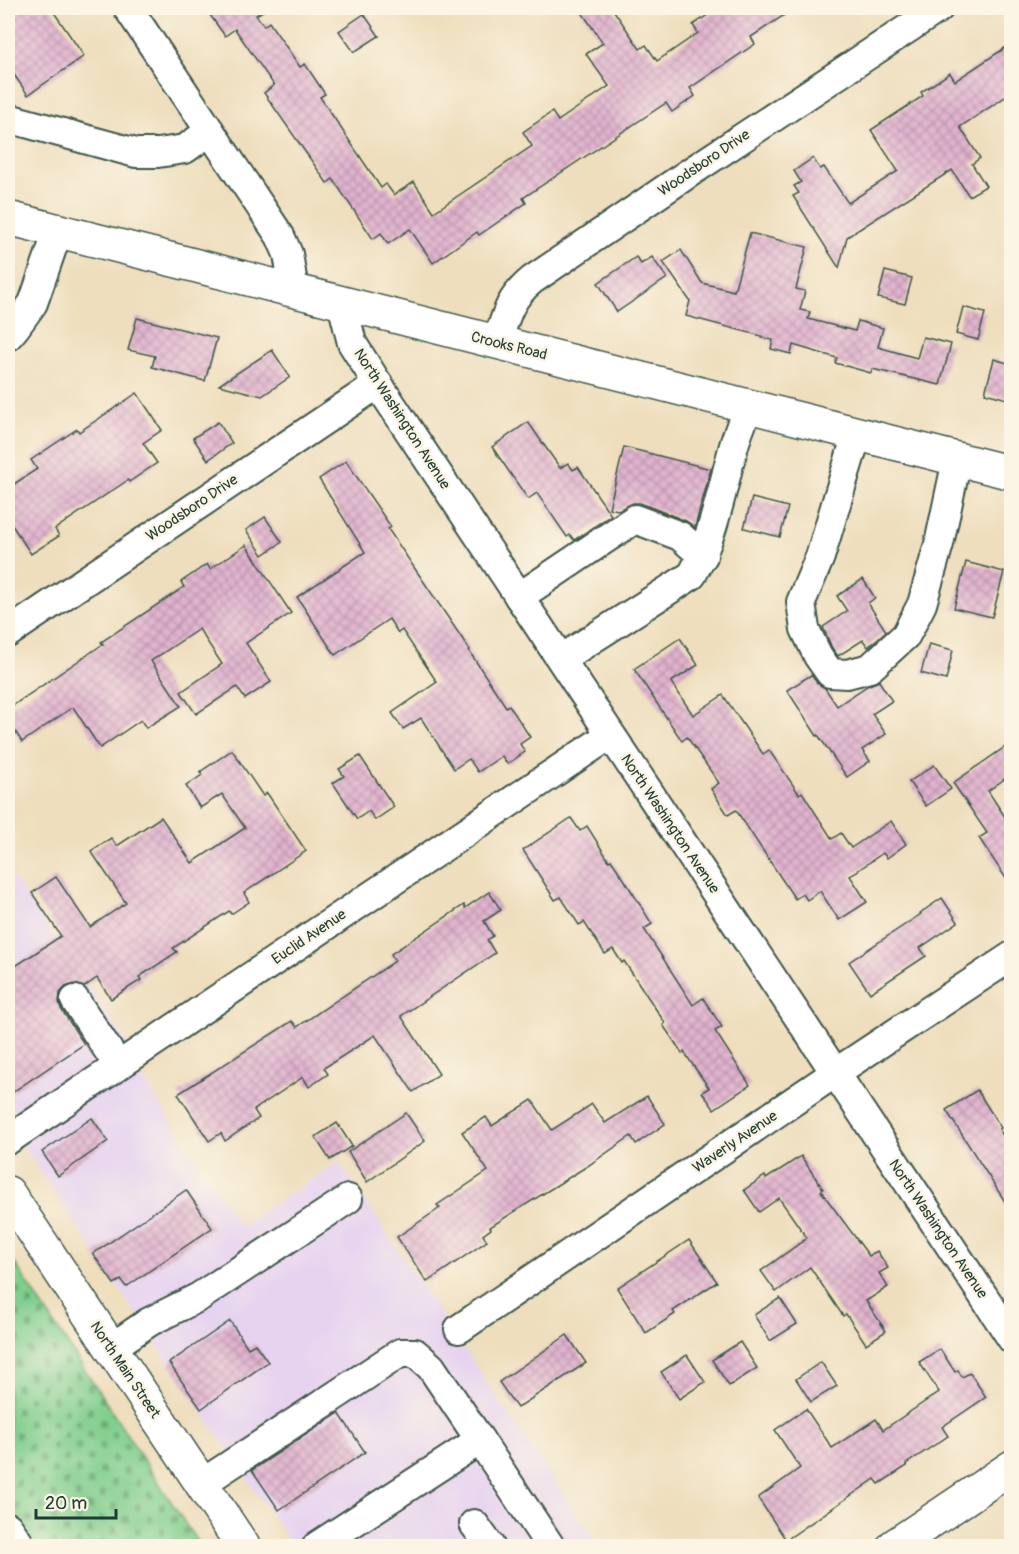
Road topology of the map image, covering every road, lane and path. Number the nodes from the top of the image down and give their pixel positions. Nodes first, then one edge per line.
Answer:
1 (128, 8) edge
2 (939, 8) edge
3 (8, 118) edge
4 (210, 131) junction
5 (8, 218) edge
6 (58, 231) junction
7 (294, 291) junction
8 (342, 303) junction
9 (8, 336) edge
10 (497, 343) junction
11 (378, 384) junction
12 (748, 406) junction
13 (858, 434) junction
14 (957, 460) junction
15 (1011, 473) edge
16 (703, 556) junction
17 (519, 597) junction
18 (8, 633) edge
19 (561, 659) junction
20 (610, 735) junction
21 (1011, 956) edge
22 (75, 1000) dead end
23 (118, 1065) junction
24 (835, 1073) junction
25 (8, 1140) edge
26 (8, 1193) edge
27 (348, 1199) dead end
28 (459, 1329) dead end
29 (1011, 1339) edge
30 (111, 1348) junction
31 (480, 1440) junction
32 (1011, 1467) edge
33 (201, 1484) junction
34 (8, 1527) edge
35 (21, 1546) edge
36 (243, 1546) edge
37 (317, 1546) edge
38 (550, 1546) edge
39 (894, 1546) edge

1 - 4 street
2 - 10 street, Woodsboro Drive
3 - 4 street
4 - 7 street
5 - 6 main road, Crooks Road
6 - 7 main road, Crooks Road
6 - 9 street
7 - 8 main road, Crooks Road
8 - 10 main road, Crooks Road
8 - 11 street, North Washington Avenue
10 - 12 main road, Crooks Road
11 - 17 street, North Washington Avenue
11 - 18 street, Woodsboro Drive
12 - 13 main road, Crooks Road
12 - 16 street
13 - 14 main road, Crooks Road
13 - 14 street
14 - 15 main road, Crooks Road
16 - 17 street
16 - 19 street
17 - 19 street, North Washington Avenue
19 - 20 street, North Washington Avenue
20 - 23 street, Euclid Avenue
20 - 24 street, North Washington Avenue
21 - 24 street, Waverly Avenue
22 - 23 street
23 - 25 street, Euclid Avenue
24 - 28 street, Waverly Avenue
24 - 29 street, North Washington Avenue
26 - 30 main road, North Main Street
27 - 30 street
30 - 33 main road, North Main Street
31 - 33 street
31 - 37 street
31 - 38 street
32 - 39 main road
33 - 36 main road, North Main Street
34 - 35 street

